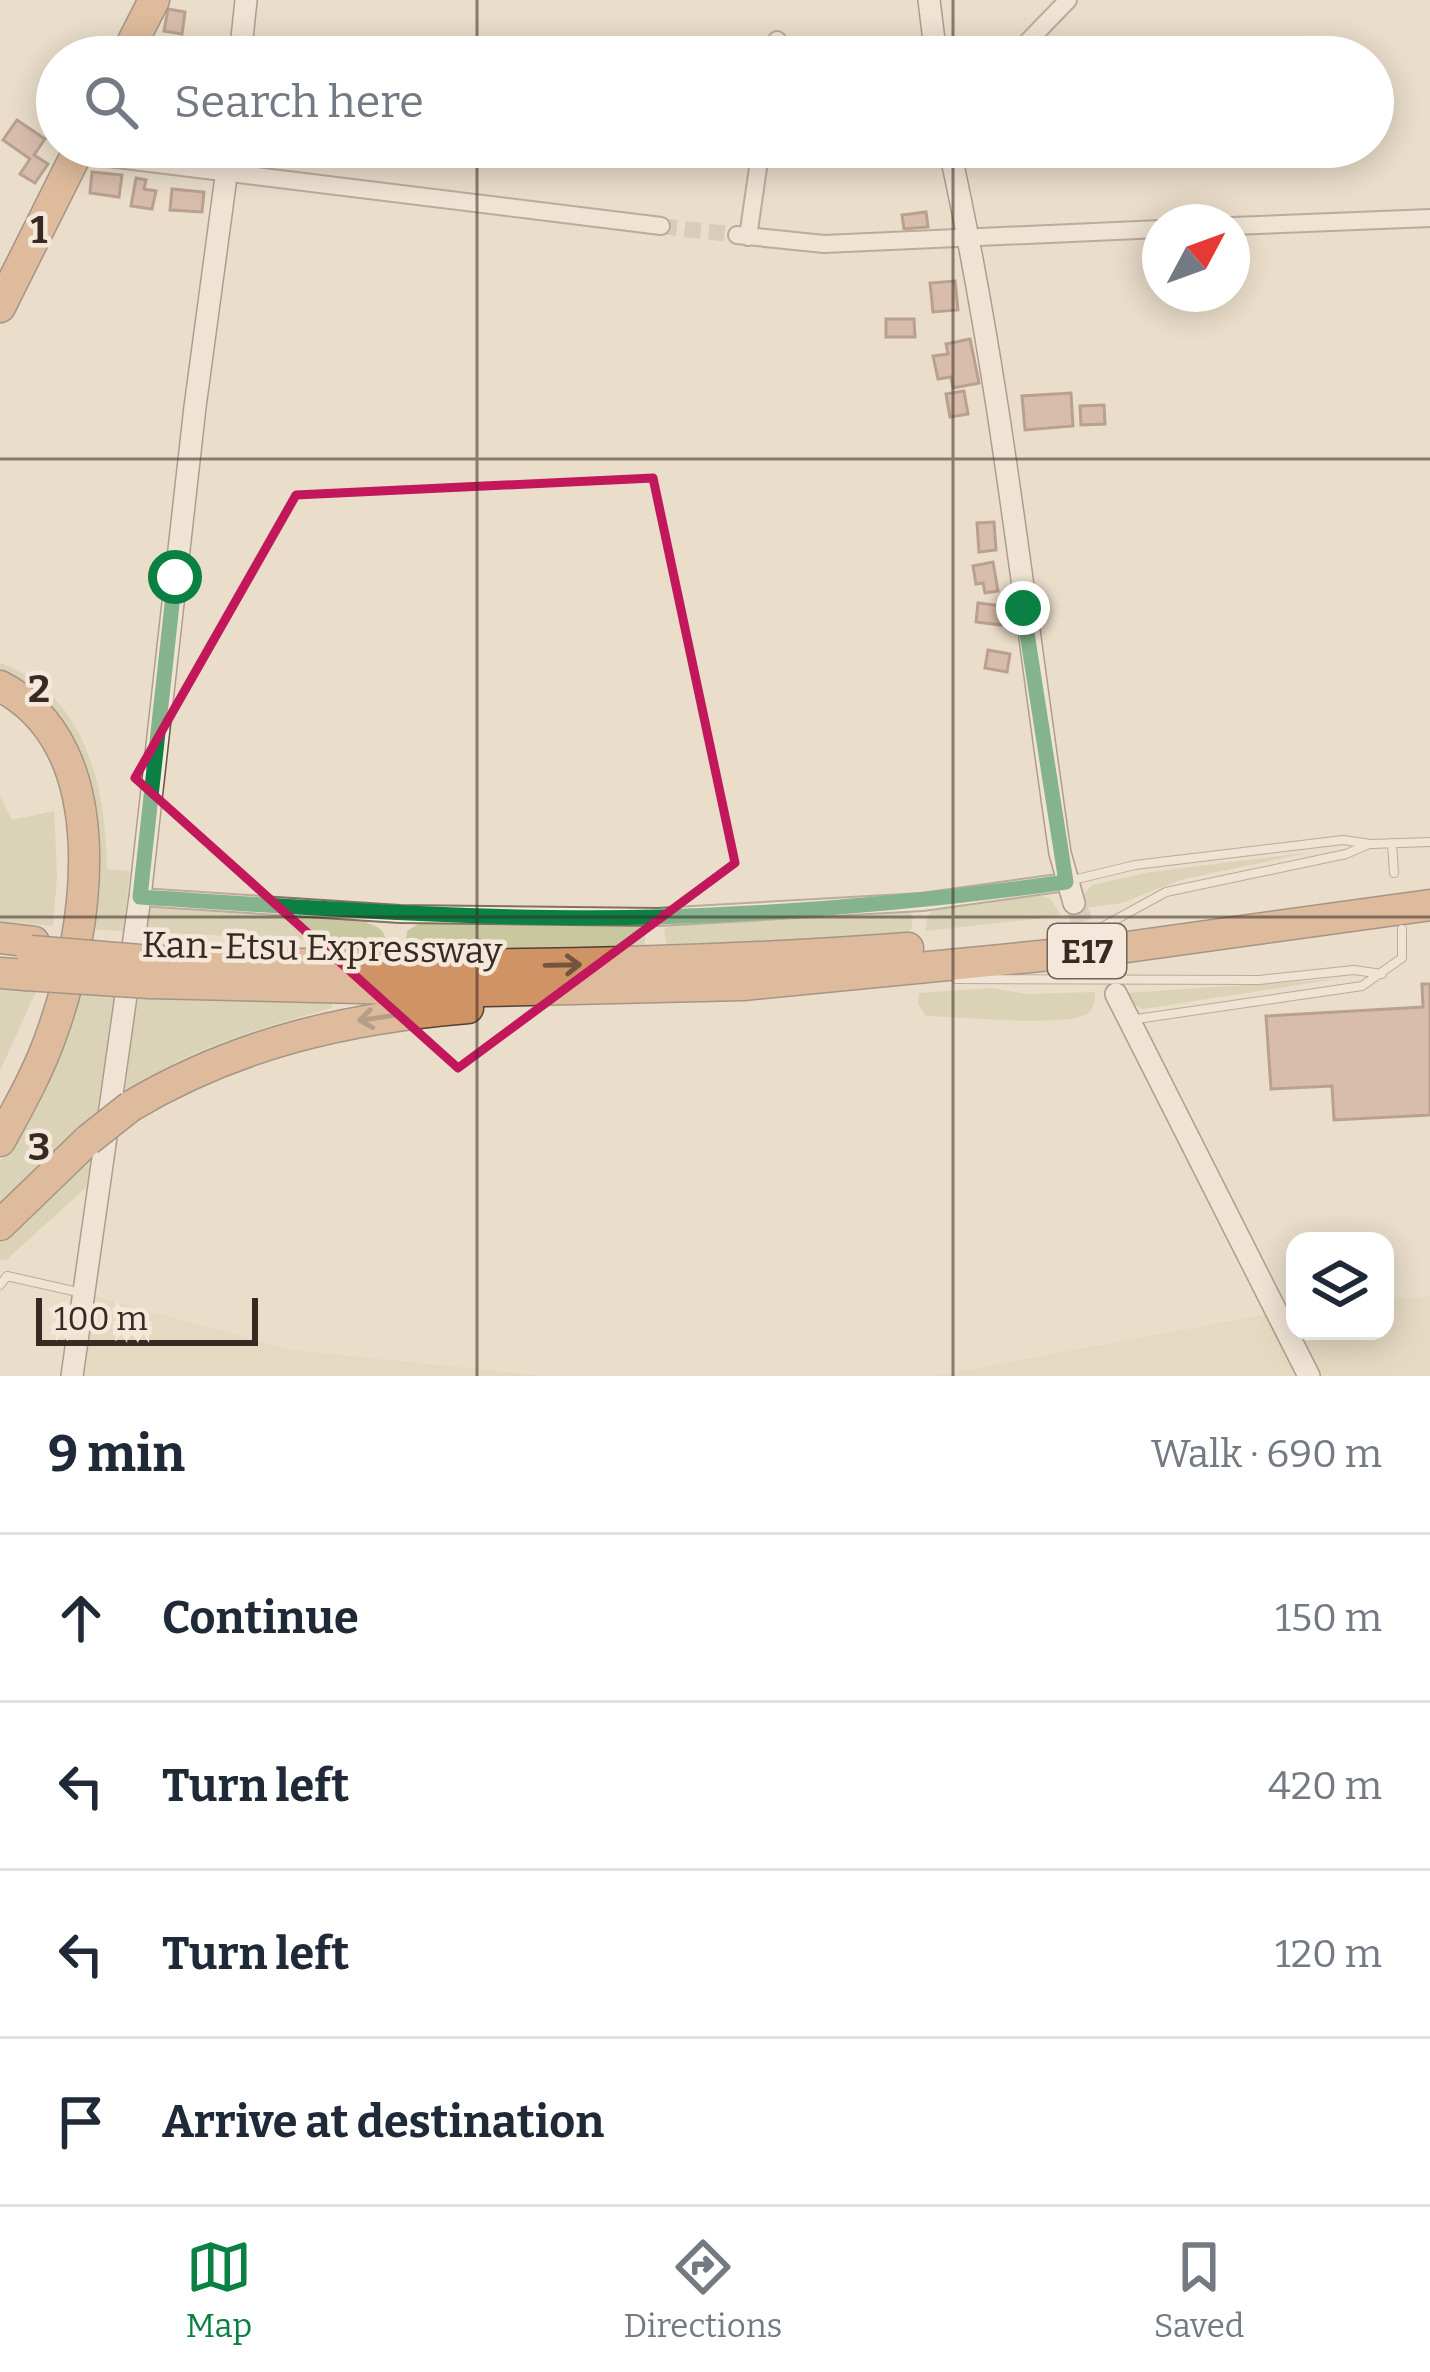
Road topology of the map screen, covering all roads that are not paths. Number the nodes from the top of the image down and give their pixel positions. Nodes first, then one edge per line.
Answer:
1 (154, 0) edge
2 (247, 0) edge
3 (929, 0) edge
4 (1068, 0) edge
5 (136, 36) edge
6 (243, 36) edge
7 (933, 36) edge
8 (1033, 36) edge
9 (69, 168) edge
10 (200, 168) edge
11 (227, 168) edge
12 (757, 168) edge
13 (954, 168) edge
14 (227, 172) junction
15 (1430, 218) edge
16 (1250, 225) edge
17 (661, 226) tunnel mouth
18 (1142, 230) edge
19 (969, 237) junction
20 (0, 307) edge
21 (0, 686) edge
22 (0, 706) edge
23 (1430, 842) edge
24 (1392, 843) junction
25 (1371, 844) junction
26 (1394, 873) dead end
27 (1430, 884) edge
28 (1070, 892) junction
29 (140, 897) junction
30 (1430, 905) edge
31 (1402, 929) dead end
32 (1093, 932) junction
33 (0, 938) edge
34 (18, 958) edge
35 (152, 965) junction
36 (1382, 974) junction
37 (938, 980) dead end
38 (743, 985) junction
39 (1116, 994) tunnel mouth
40 (1129, 1020) junction
41 (0, 1106) edge
42 (0, 1141) edge
43 (0, 1226) edge
44 (0, 1285) edge
45 (83, 1293) junction
46 (72, 1376) edge
47 (1309, 1376) edge

1 - 5 highway
2 - 6 street
3 - 7 street
4 - 8 street
9 - 20 highway
10 - 14 street
11 - 14 street
12 - 19 street
13 - 19 street
14 - 17 street
14 - 29 street
15 - 16 street
18 - 19 street
19 - 28 street
21 - 42 highway
22 - 41 highway
23 - 24 lane
24 - 25 lane
24 - 26 lane
25 - 28 lane
25 - 32 lane
27 - 32 highway, Kan-Etsu Expressway / E17
28 - 29 street
29 - 45 street
30 - 38 highway, Kan-Etsu Expressway / E17
31 - 36 lane
35 -> 32 highway, Kan-Etsu Expressway / E17
33 - 34 highway, Kan-Etsu Expressway
34 - 35 highway, Kan-Etsu Expressway / E17, bridge
35 - 38 highway, Kan-Etsu Expressway / E17
36 - 37 lane
36 - 40 lane
38 -> 43 highway, bridge
39 - 40 street
40 - 47 street
44 - 45 lane
45 - 46 street

